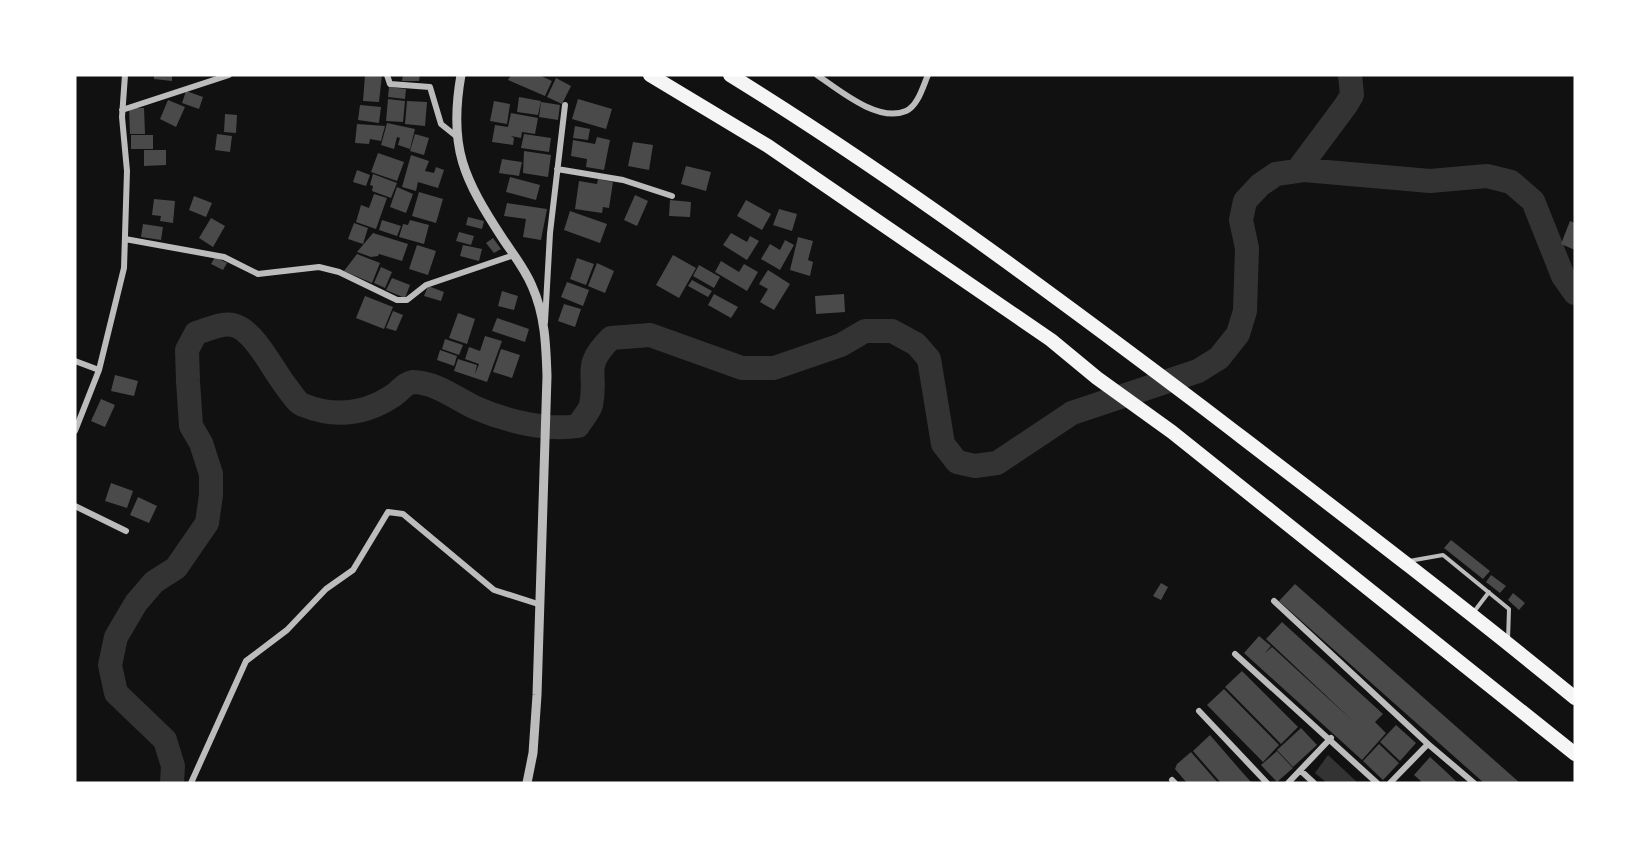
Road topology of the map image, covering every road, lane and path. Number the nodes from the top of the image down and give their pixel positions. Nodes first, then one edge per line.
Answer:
1 (125, 75) edge
2 (229, 75) edge
3 (387, 75) edge
4 (461, 75) edge
5 (650, 75) edge
6 (730, 75) edge
7 (817, 75) edge
8 (928, 75) edge
9 (565, 105) dead end
10 (122, 110) junction
11 (456, 136) junction
12 (557, 169) junction
13 (672, 196) dead end
14 (125, 239) junction
15 (514, 255) junction
16 (545, 327) junction
17 (75, 361) edge
18 (99, 370) junction
19 (75, 431) edge
20 (75, 506) edge
21 (126, 531) dead end
22 (1406, 562) junction
23 (1489, 592) junction
24 (1274, 601) dead end
25 (538, 604) junction
26 (1472, 614) junction
27 (1508, 644) junction
28 (1235, 654) dead end
29 (1575, 698) edge
30 (1199, 711) dead end
31 (1331, 738) junction
32 (1428, 744) junction
33 (1575, 754) edge
34 (1301, 771) junction
35 (191, 783) edge
36 (527, 783) edge
37 (1267, 783) edge
38 (1288, 783) edge
39 (1314, 783) edge
40 (1377, 783) edge
41 (1390, 783) edge
42 (1474, 783) edge

1 - 10 street
2 - 10 street
3 - 11 street
4 - 11 street
5 - 33 highway
6 - 22 highway
7 - 8 street
9 - 12 street
10 - 14 street
11 - 15 street
12 - 13 street
12 - 16 street
14 - 15 street
14 - 18 street
15 - 16 street
16 - 25 street
17 - 18 street
18 - 19 street
20 - 21 street
22 - 23 lane
22 - 26 highway
23 - 26 lane
23 - 27 lane
24 - 32 street
25 - 35 street
25 - 36 street
26 - 27 highway
27 - 29 highway
28 - 31 street
30 - 37 street
31 - 34 street
31 - 40 street
32 - 41 street
32 - 42 street
34 - 38 street
34 - 39 street

